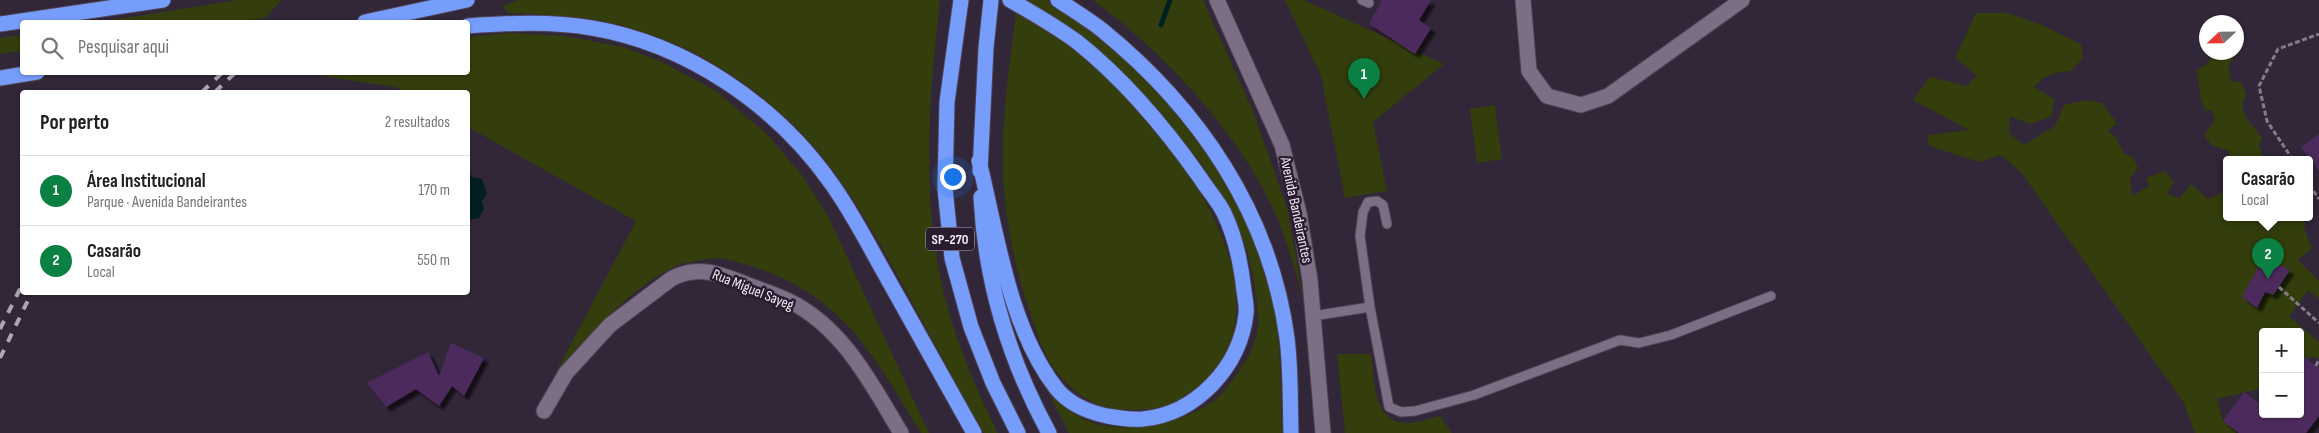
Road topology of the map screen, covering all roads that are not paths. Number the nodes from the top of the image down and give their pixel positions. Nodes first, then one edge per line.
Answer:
1 (163, 0) edge
2 (467, 0) edge
3 (961, 0) edge
4 (991, 0) edge
5 (1010, 0) edge
6 (1058, 0) edge
7 (1217, 0) edge
8 (1225, 0) edge
9 (1523, 0) edge
10 (1742, 0) edge
11 (27, 20) edge
12 (374, 20) edge
13 (20, 21) edge
14 (0, 24) edge
15 (470, 26) edge
16 (1230, 27) junction
17 (20, 75) edge
18 (0, 78) edge
19 (979, 161) junction
20 (1387, 224) dead end
21 (1771, 296) dead end
22 (1370, 307) junction
23 (1313, 316) junction
24 (544, 410) dead end
25 (901, 433) edge
26 (974, 433) edge
27 (1018, 433) edge
28 (1049, 433) edge
29 (1291, 433) edge
30 (1324, 433) edge

1 - 11 highway
2 - 12 highway
3 - 27 highway, SP-270
4 - 19 highway, SP-270
5 - 19 highway
6 - 29 highway
7 - 16 street, Avenida Bandeirantes
8 - 16 street
9 - 10 street
13 - 14 highway
15 - 26 highway
16 - 23 street, Avenida Bandeirantes
17 - 18 highway
19 - 28 highway, SP-270
20 - 22 lane
21 - 22 lane
22 - 23 lane
23 - 30 street, Avenida Bandeirantes
24 - 25 street, Rua Miguel Sayeg

